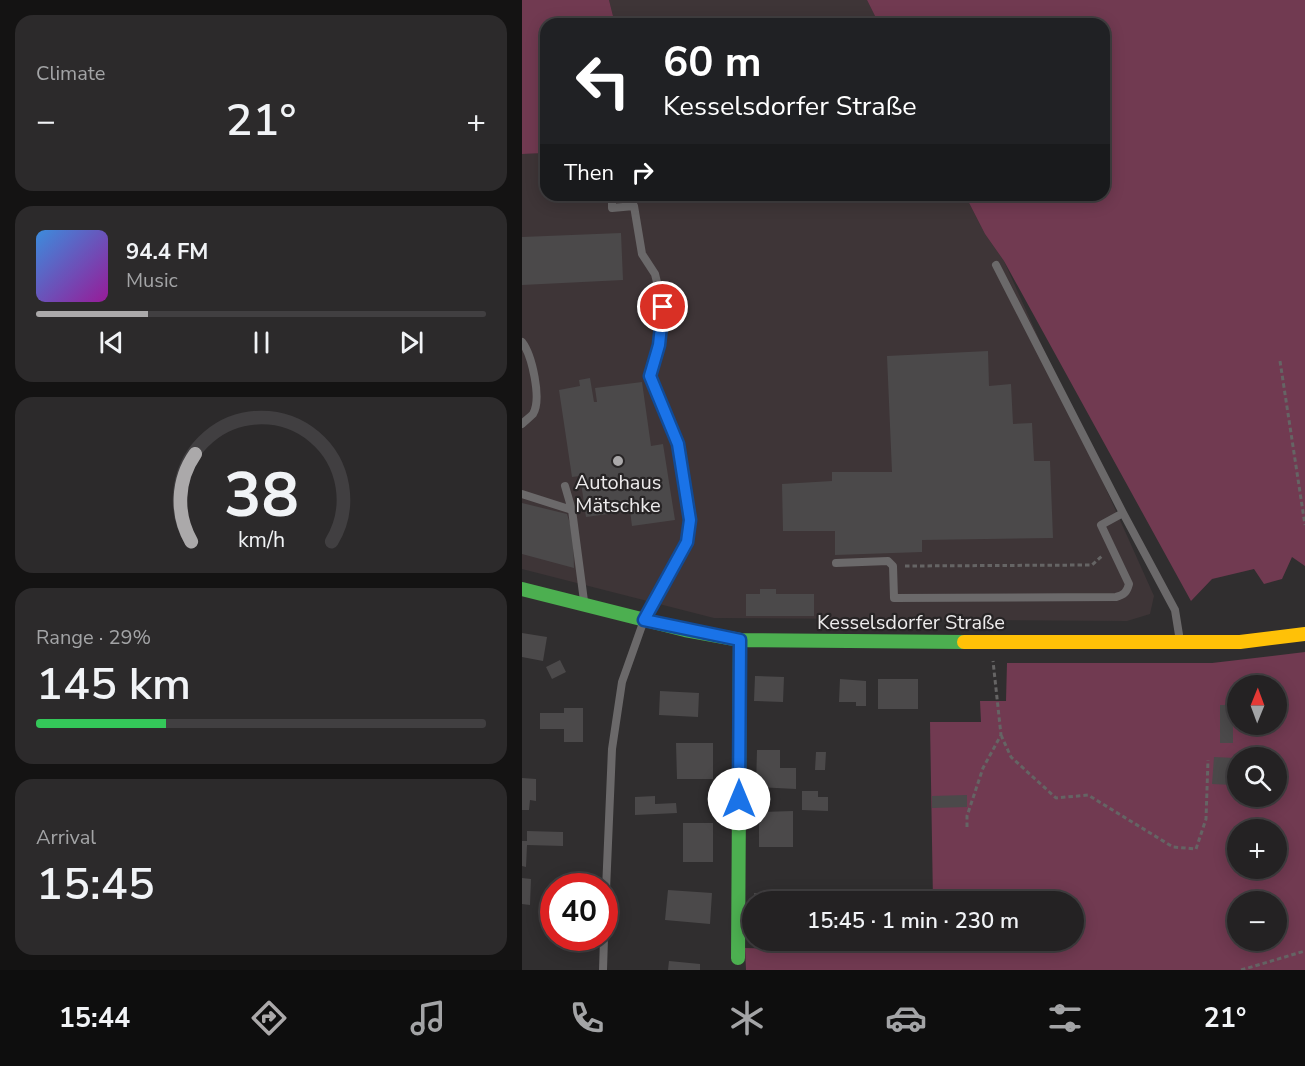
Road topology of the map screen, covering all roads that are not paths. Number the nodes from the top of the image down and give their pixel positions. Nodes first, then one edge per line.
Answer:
1 (612, 201) edge
2 (996, 265) dead end
3 (522, 342) edge
4 (522, 424) edge
5 (565, 486) dead end
6 (522, 494) edge
7 (572, 510) junction
8 (1123, 513) junction
9 (836, 563) dead end
10 (522, 589) edge
11 (584, 604) junction
12 (644, 620) junction
13 (1305, 634) edge
14 (740, 640) junction
15 (1180, 643) junction
16 (607, 873) edge
17 (604, 951) edge
18 (738, 958) dead end
19 (603, 970) edge

1 - 12 lane
2 - 8 lane
3 - 4 lane
5 - 7 lane
6 - 7 lane
7 - 11 lane
8 - 9 lane
8 - 15 lane
10 - 11 main road, Kesselsdorfer Straße
11 - 12 main road, Kesselsdorfer Straße
12 - 14 main road, Kesselsdorfer Straße
12 - 16 lane
13 - 15 main road, Kesselsdorfer Straße
14 - 15 main road, Kesselsdorfer Straße
14 - 18 main road
17 - 19 lane

